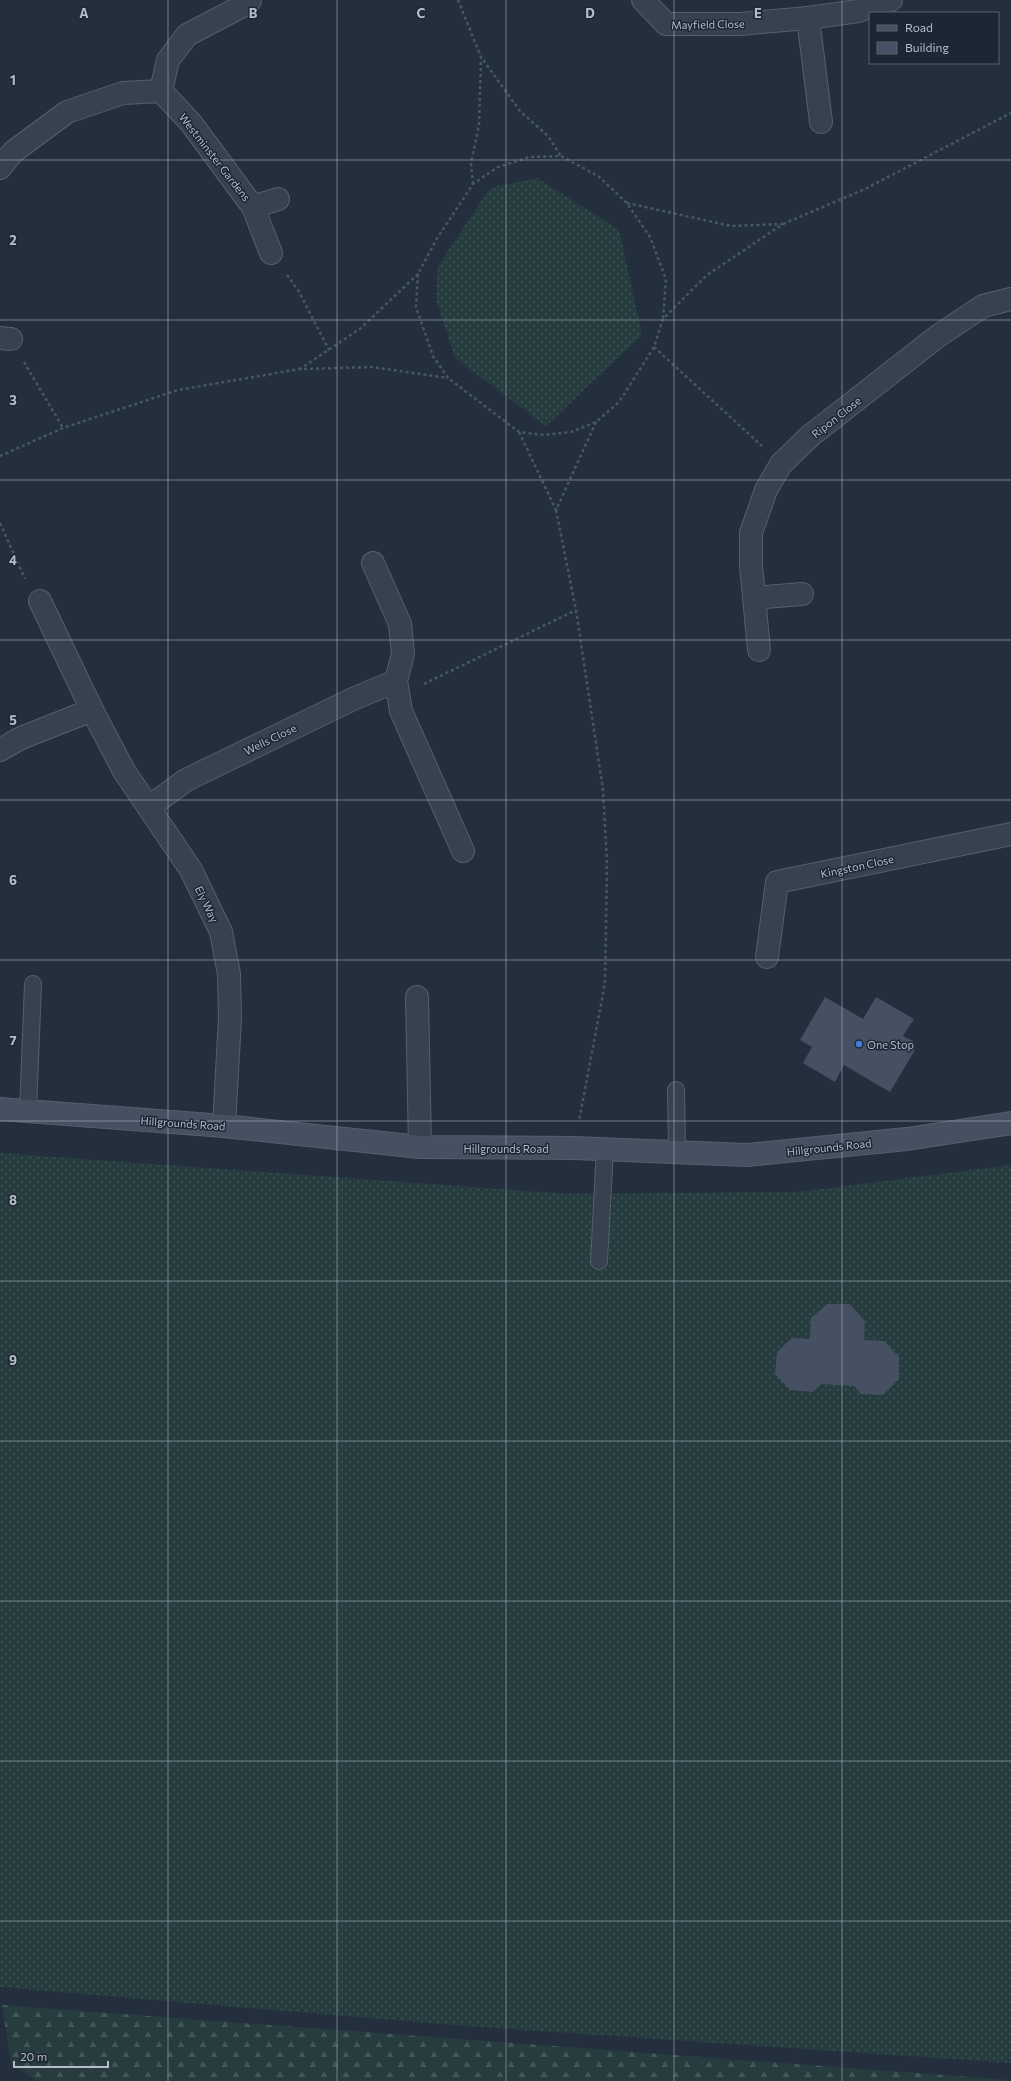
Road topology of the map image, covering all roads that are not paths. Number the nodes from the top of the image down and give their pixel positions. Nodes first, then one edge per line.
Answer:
1 (250, 0) edge
2 (643, 0) edge
3 (891, 0) edge
4 (808, 18) junction
5 (160, 91) junction
6 (821, 122) dead end
7 (0, 168) edge
8 (278, 199) dead end
9 (253, 207) junction
10 (271, 253) road end
11 (1011, 299) edge
12 (373, 563) dead end
13 (802, 594) dead end
14 (754, 598) junction
15 (40, 601) road end
16 (759, 650) dead end
17 (397, 689) junction
18 (92, 710) junction
19 (0, 750) edge
20 (149, 807) junction
21 (1011, 834) edge
22 (462, 851) dead end
23 (767, 957) dead end
24 (33, 984) dead end
25 (417, 997) dead end
26 (676, 1090) dead end
27 (0, 1109) edge
28 (28, 1111) junction
29 (1011, 1123) edge
30 (224, 1126) junction
31 (420, 1147) junction
32 (605, 1149) junction
33 (677, 1152) junction
34 (599, 1261) dead end

1 - 5 street
2 - 4 street, Mayfield Close
3 - 4 street, Mayfield Close
4 - 6 street
5 - 7 street
5 - 9 street, Westminster Gardens
8 - 9 street, Westminster Gardens
9 - 10 street, Westminster Gardens
11 - 14 street, Ripon Close
12 - 17 street
13 - 14 street
14 - 16 street, Ripon Close
15 - 18 street, Ely Way
17 - 20 street, Wells Close
17 - 22 street
18 - 19 street
18 - 20 street, Ely Way
20 - 30 street, Ely Way
21 - 23 street, Kingston Close
24 - 28 lane
25 - 31 street
26 - 33 lane
27 - 28 street, Hillgrounds Road
28 - 30 street, Hillgrounds Road
29 - 33 street, Hillgrounds Road
30 - 31 street, Hillgrounds Road
31 - 32 street, Hillgrounds Road
32 - 33 street, Hillgrounds Road
32 - 34 lane

